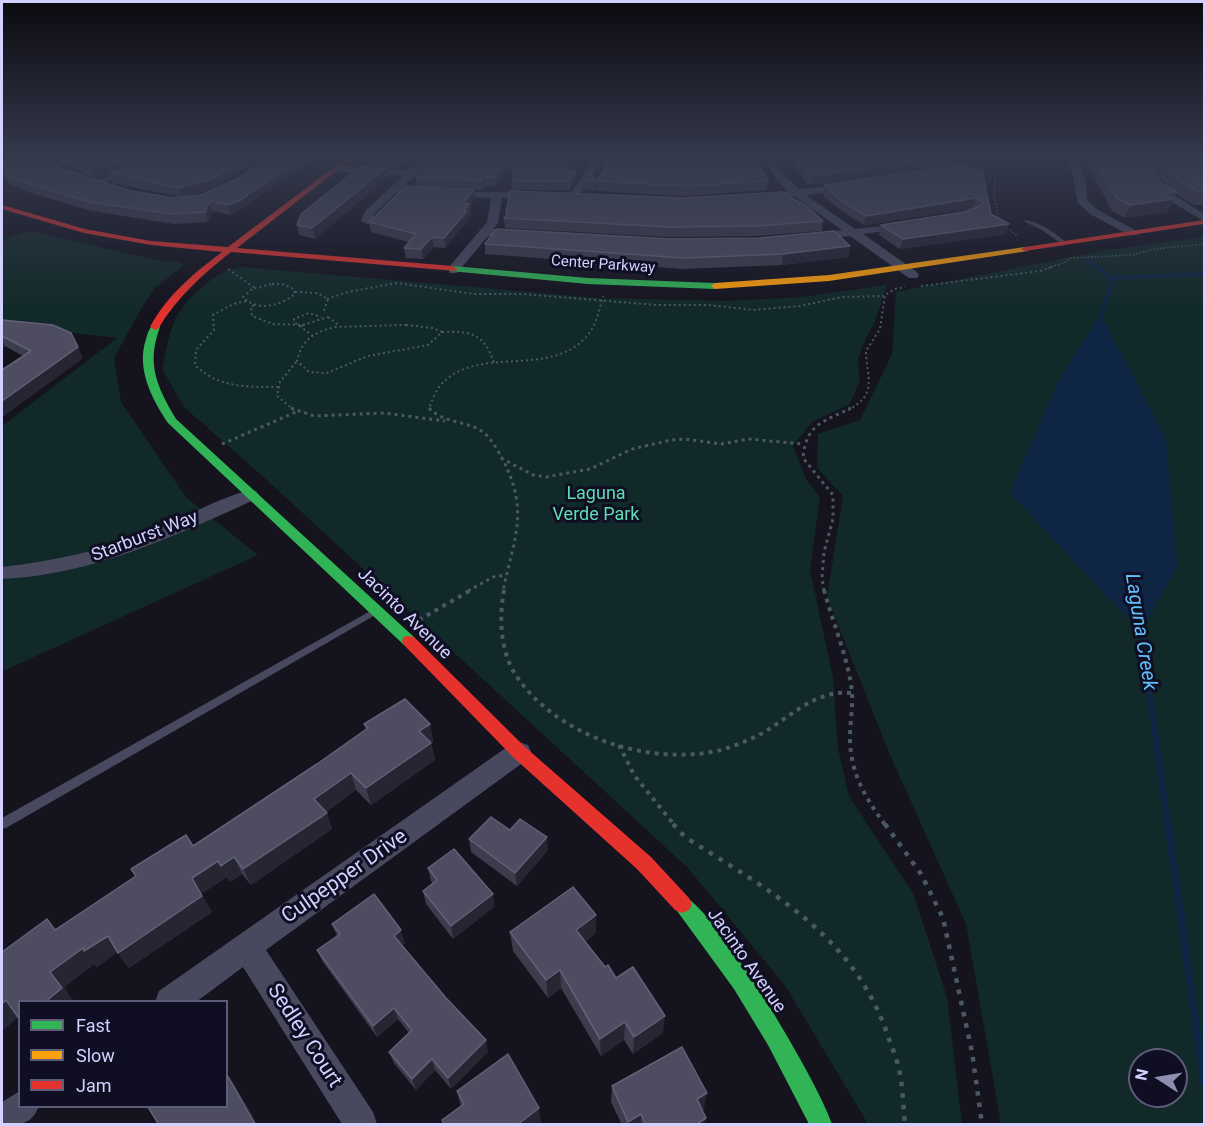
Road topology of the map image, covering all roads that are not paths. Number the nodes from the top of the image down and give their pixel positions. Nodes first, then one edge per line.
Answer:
1 (15, 211) edge
2 (283, 211) edge
3 (371, 211) edge
4 (495, 211) edge
5 (820, 211) edge
6 (1092, 211) edge
7 (1190, 211) edge
8 (2, 218) edge
9 (1204, 220) edge
10 (367, 221) edge
11 (1027, 221) dead end
12 (918, 223) edge
13 (1204, 231) edge
14 (485, 232) junction
15 (852, 233) junction
16 (1133, 233) junction
17 (531, 236) edge
18 (802, 239) edge
19 (1064, 243) junction
20 (224, 258) junction
21 (453, 270) junction
22 (907, 272) junction
23 (250, 495) junction
24 (2, 573) edge
25 (376, 610) junction
26 (519, 752) junction
27 (2, 824) edge
28 (247, 946) junction
29 (173, 1000) edge
30 (22, 1108) edge
31 (2, 1122) edge
32 (361, 1125) edge
33 (821, 1125) edge

1 - 20 main road, Center Parkway
2 - 20 main road, Jacinto Avenue
3 - 10 street
4 - 14 street
5 - 15 street
6 - 16 street
7 - 9 street
8 - 20 main road, Center Parkway
9 - 16 main road, Center Parkway
11 - 19 lane
12 - 15 street
13 - 22 main road, Center Parkway
14 - 17 street
14 - 21 street
15 - 18 street
15 - 22 street
16 - 19 main road, Center Parkway
19 - 22 main road, Center Parkway
20 - 21 main road, Center Parkway
20 - 22 main road, Center Parkway
20 - 23 main road, Jacinto Avenue
21 - 22 main road, Center Parkway
23 - 24 street, Starburst Way
23 - 25 main road, Jacinto Avenue
25 - 26 main road, Jacinto Avenue
25 - 27 lane
26 - 28 street, Culpepper Drive
26 - 33 main road, Jacinto Avenue
28 - 29 street, Culpepper Drive
28 - 32 street, Sedley Court
30 - 31 street

